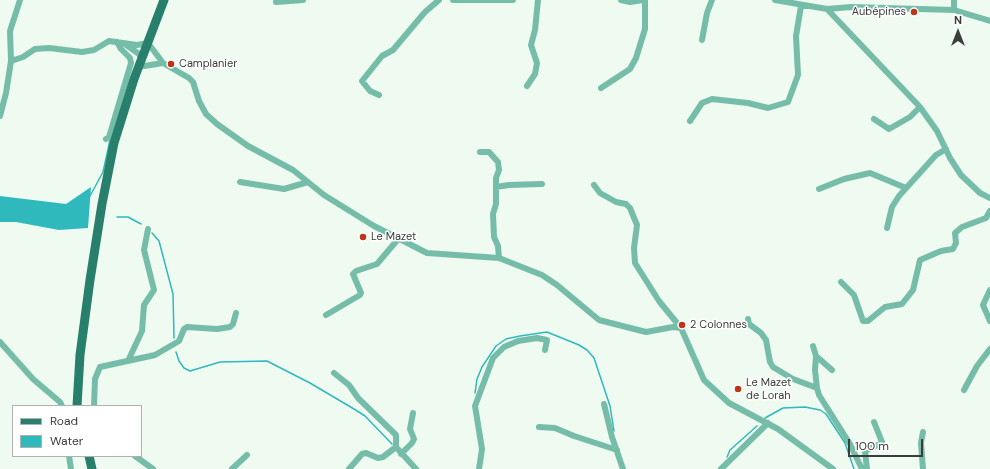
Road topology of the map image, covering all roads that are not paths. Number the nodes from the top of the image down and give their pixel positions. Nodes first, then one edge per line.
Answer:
1 (20, 0) edge
2 (164, 0) edge
3 (170, 0) edge
4 (303, 0) edge
5 (439, 0) edge
6 (453, 0) edge
7 (513, 0) edge
8 (538, 0) edge
9 (621, 0) edge
10 (644, 0) edge
11 (712, 0) edge
12 (775, 0) edge
13 (954, 0) edge
14 (276, 2) dead end
15 (801, 6) junction
16 (827, 9) junction
17 (954, 10) junction
18 (990, 21) edge
19 (702, 40) dead end
20 (120, 42) junction
21 (150, 45) junction
22 (11, 61) junction
23 (143, 63) junction
24 (163, 63) junction
25 (527, 86) dead end
26 (601, 88) dead end
27 (379, 94) dead end
28 (920, 107) junction
29 (0, 116) edge
30 (874, 118) dead end
31 (690, 121) dead end
32 (106, 139) dead end
33 (946, 149) junction
34 (480, 152) dead end
35 (240, 182) dead end
36 (308, 182) junction
37 (542, 184) dead end
38 (594, 185) dead end
39 (496, 187) junction
40 (906, 188) junction
41 (818, 189) dead end
42 (990, 198) edge
43 (990, 211) edge
44 (887, 228) dead end
45 (148, 229) dead end
46 (398, 238) junction
47 (499, 258) junction
48 (841, 282) dead end
49 (990, 290) edge
50 (236, 313) dead end
51 (326, 315) dead end
52 (748, 319) dead end
53 (990, 321) edge
54 (681, 328) junction
55 (0, 342) edge
56 (814, 346) dead end
57 (990, 349) edge
58 (545, 350) dead end
59 (80, 355) junction
60 (816, 356) junction
61 (128, 361) junction
62 (832, 370) dead end
63 (334, 373) dead end
64 (817, 388) junction
65 (964, 390) dead end
66 (604, 404) dead end
67 (62, 405) edge
68 (77, 405) edge
69 (82, 405) edge
70 (94, 405) edge
71 (413, 413) dead end
72 (874, 422) dead end
73 (768, 423) junction
74 (539, 427) dead end
75 (923, 432) dead end
76 (393, 448) junction
77 (616, 450) junction
78 (401, 454) junction
79 (247, 455) dead end
80 (69, 457) edge
81 (83, 457) edge
82 (88, 457) edge
83 (136, 457) edge
84 (829, 468) edge
85 (71, 469) edge
86 (87, 469) edge
87 (92, 469) edge
88 (153, 469) edge
89 (232, 469) edge
90 (349, 469) edge
91 (416, 469) edge
92 (479, 469) edge
93 (623, 469) edge
94 (721, 469) edge
95 (862, 469) edge
96 (867, 469) edge
97 (923, 469) edge

1 - 22 street
2 - 21 main road
3 - 21 main road
4 - 14 street
5 - 27 street
6 - 7 street
8 - 25 street
9 - 10 street
10 - 26 street
11 - 19 street
12 - 15 street
13 - 17 street
15 - 16 street
15 - 31 street
16 - 17 street
16 - 28 street
17 - 18 street
20 - 21 street
20 - 22 street
20 - 23 street
20 - 32 street
21 - 23 main road
21 - 24 street
22 - 29 street
23 - 24 street
23 - 59 main road
24 - 36 street
28 - 30 street
28 - 33 street
33 - 40 street
33 - 42 street
34 - 39 street
35 - 36 street
36 - 46 street
37 - 39 street
38 - 54 street
39 - 47 street
40 - 41 street
40 - 44 street
43 - 48 street
45 - 61 street
46 - 47 street
46 - 51 street
47 - 54 street
49 - 53 street
50 - 61 street
52 - 64 street
54 - 73 street
55 - 67 street
56 - 60 street
57 - 65 street
58 - 92 street
59 - 68 main road
59 - 69 main road
60 - 62 street
60 - 64 street
61 - 70 street
63 - 76 street
64 - 95 street
66 - 77 street
71 - 78 street
72 - 96 street
73 - 84 street
73 - 94 street
74 - 77 street
75 - 97 street
76 - 78 street
76 - 90 street
77 - 93 street
78 - 91 street
79 - 89 street
80 - 85 street
81 - 86 main road
82 - 87 main road
83 - 88 street

